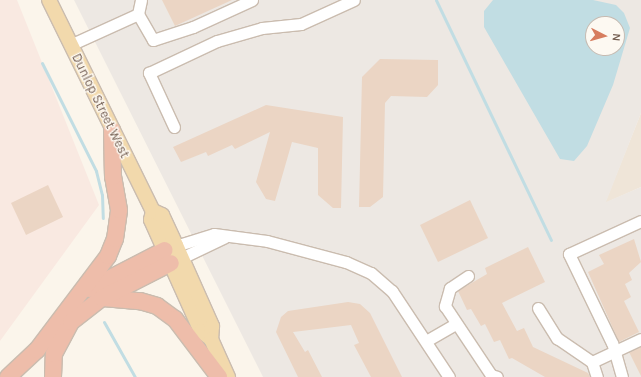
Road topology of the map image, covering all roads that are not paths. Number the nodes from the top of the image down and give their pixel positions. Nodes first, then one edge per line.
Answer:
1 (48, 0) edge
2 (141, 0) edge
3 (252, 0) edge
4 (354, 0) edge
5 (138, 14) junction
6 (70, 45) junction
7 (174, 127) dead end
8 (112, 130) junction
9 (641, 222) edge
10 (173, 254) junction
11 (468, 276) dead end
12 (82, 294) junction
13 (102, 298) junction
14 (538, 308) dead end
15 (456, 324) junction
16 (641, 339) edge
17 (426, 341) junction
18 (614, 353) junction
19 (592, 362) junction
20 (8, 377) edge
21 (53, 377) edge
22 (219, 377) edge
23 (228, 377) edge
24 (448, 377) edge
25 (497, 377) edge
26 (597, 377) edge
27 (622, 377) edge

1 - 6 main road, Dunlop Street West
2 - 5 street
3 - 5 street
4 - 7 street
5 - 6 street
6 - 8 main road, Dunlop Street West
8 - 10 main road, Dunlop Street West
8 - 12 highway
9 - 18 street
10 - 12 highway
10 - 13 highway
10 - 17 street
10 - 23 main road, Dunlop Street West
11 - 15 street
12 - 20 highway
13 - 21 highway
13 - 22 highway
14 - 19 street
15 - 17 street
15 - 25 street
16 - 18 street
17 - 24 street
18 - 19 street
18 - 27 street
19 - 26 street

